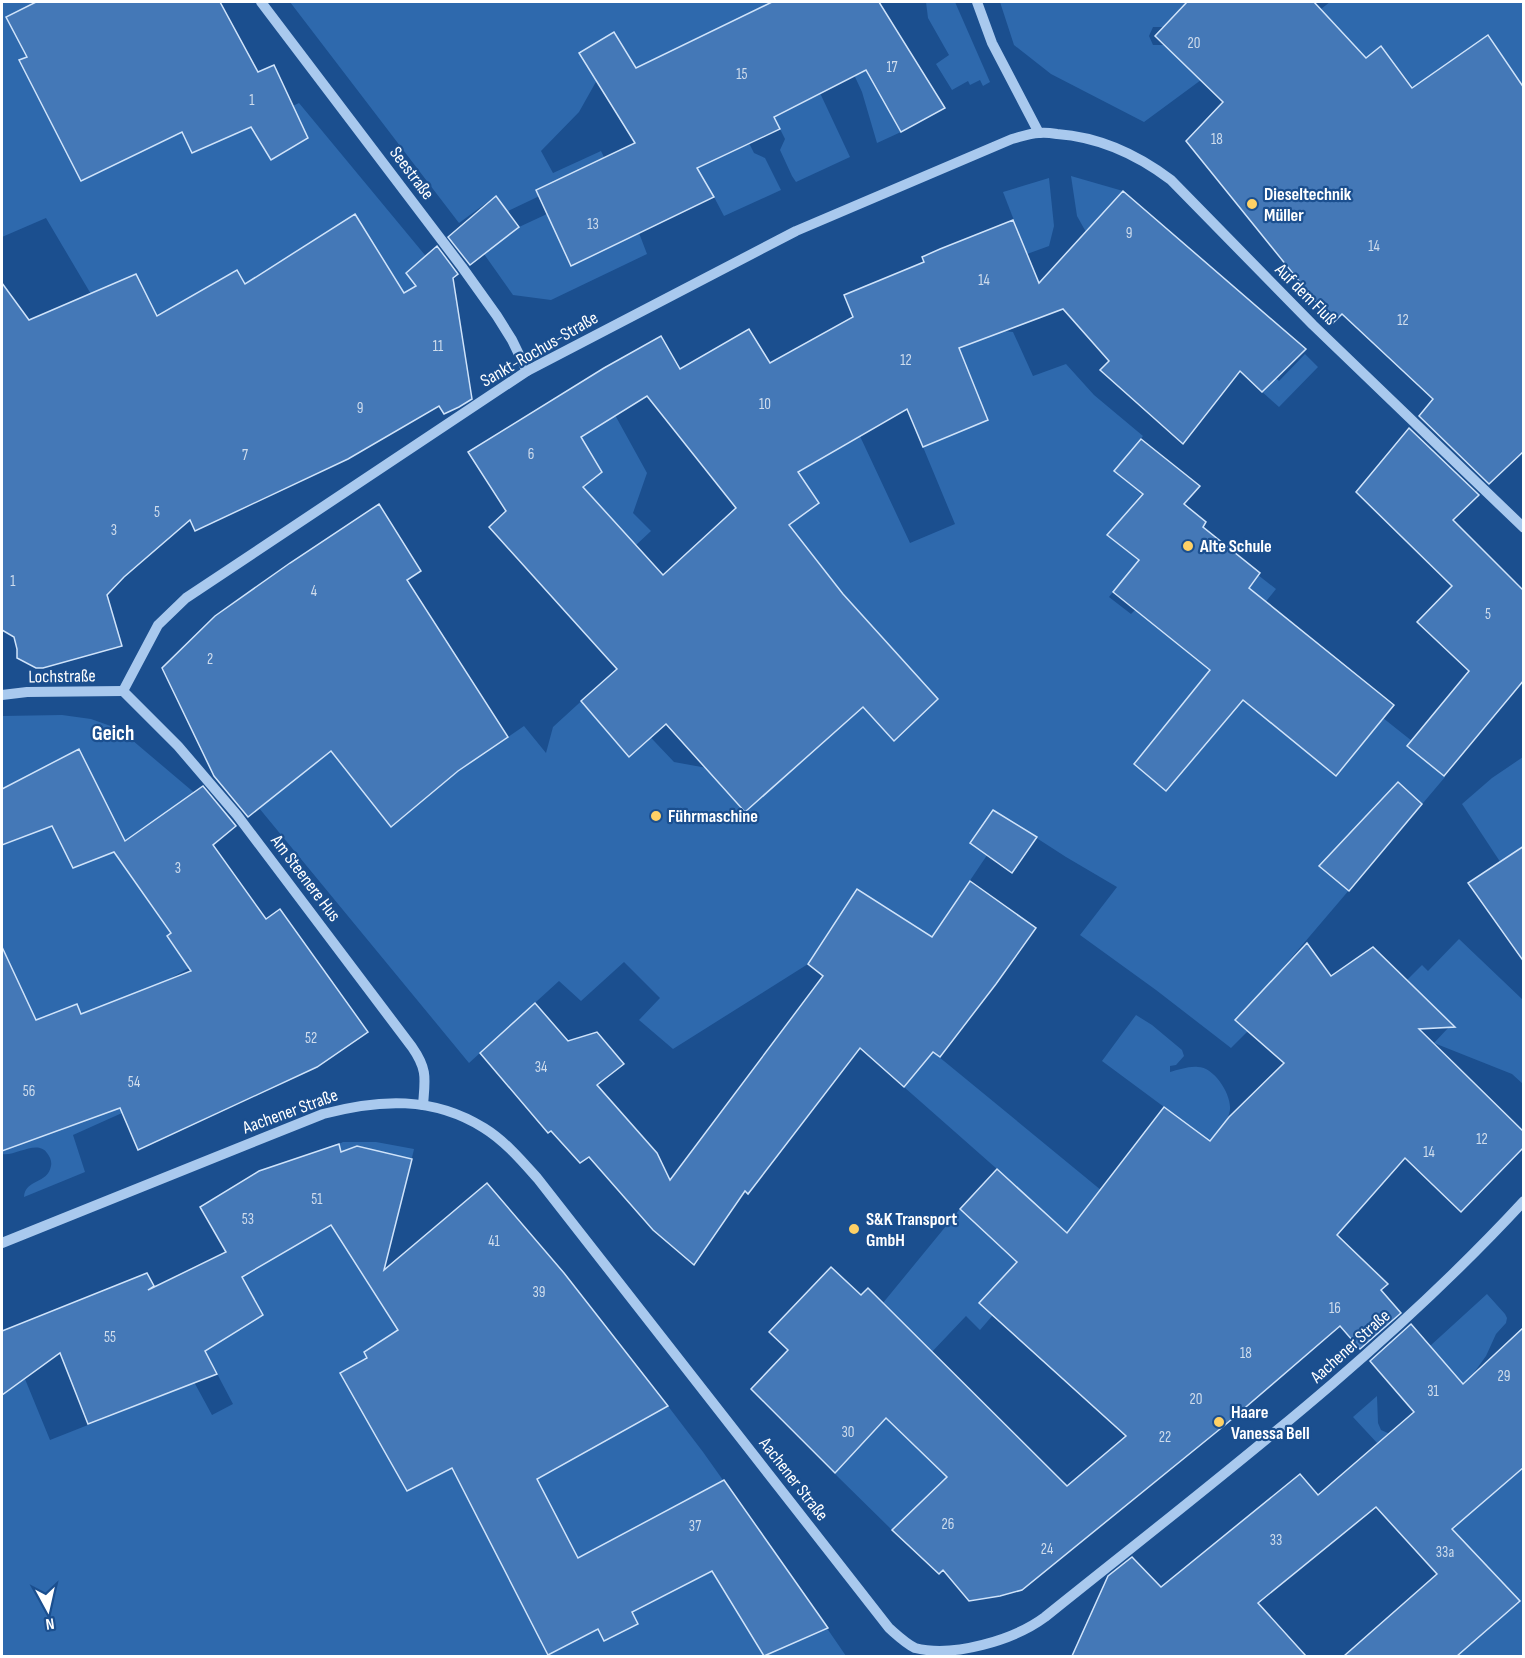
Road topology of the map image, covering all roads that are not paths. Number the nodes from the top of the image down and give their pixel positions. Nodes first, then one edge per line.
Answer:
1 (261, 2) edge
2 (977, 2) edge
3 (1039, 132) junction
4 (527, 371) junction
5 (1524, 528) edge
6 (123, 692) junction
7 (2, 695) edge
8 (423, 1105) junction
9 (1524, 1201) edge
10 (2, 1243) edge
11 (950, 1655) edge

1 - 4 street, Seestraße
2 - 3 street
3 - 4 street, Sankt-Rochus-Straße
3 - 5 street, Auf dem Fluß
4 - 6 street, Sankt-Rochus-Straße
6 - 7 street, Lochstraße
6 - 8 street, Am Steenere Hus
8 - 10 street, Aachener Straße
8 - 11 street, Aachener Straße
9 - 11 street, Aachener Straße

